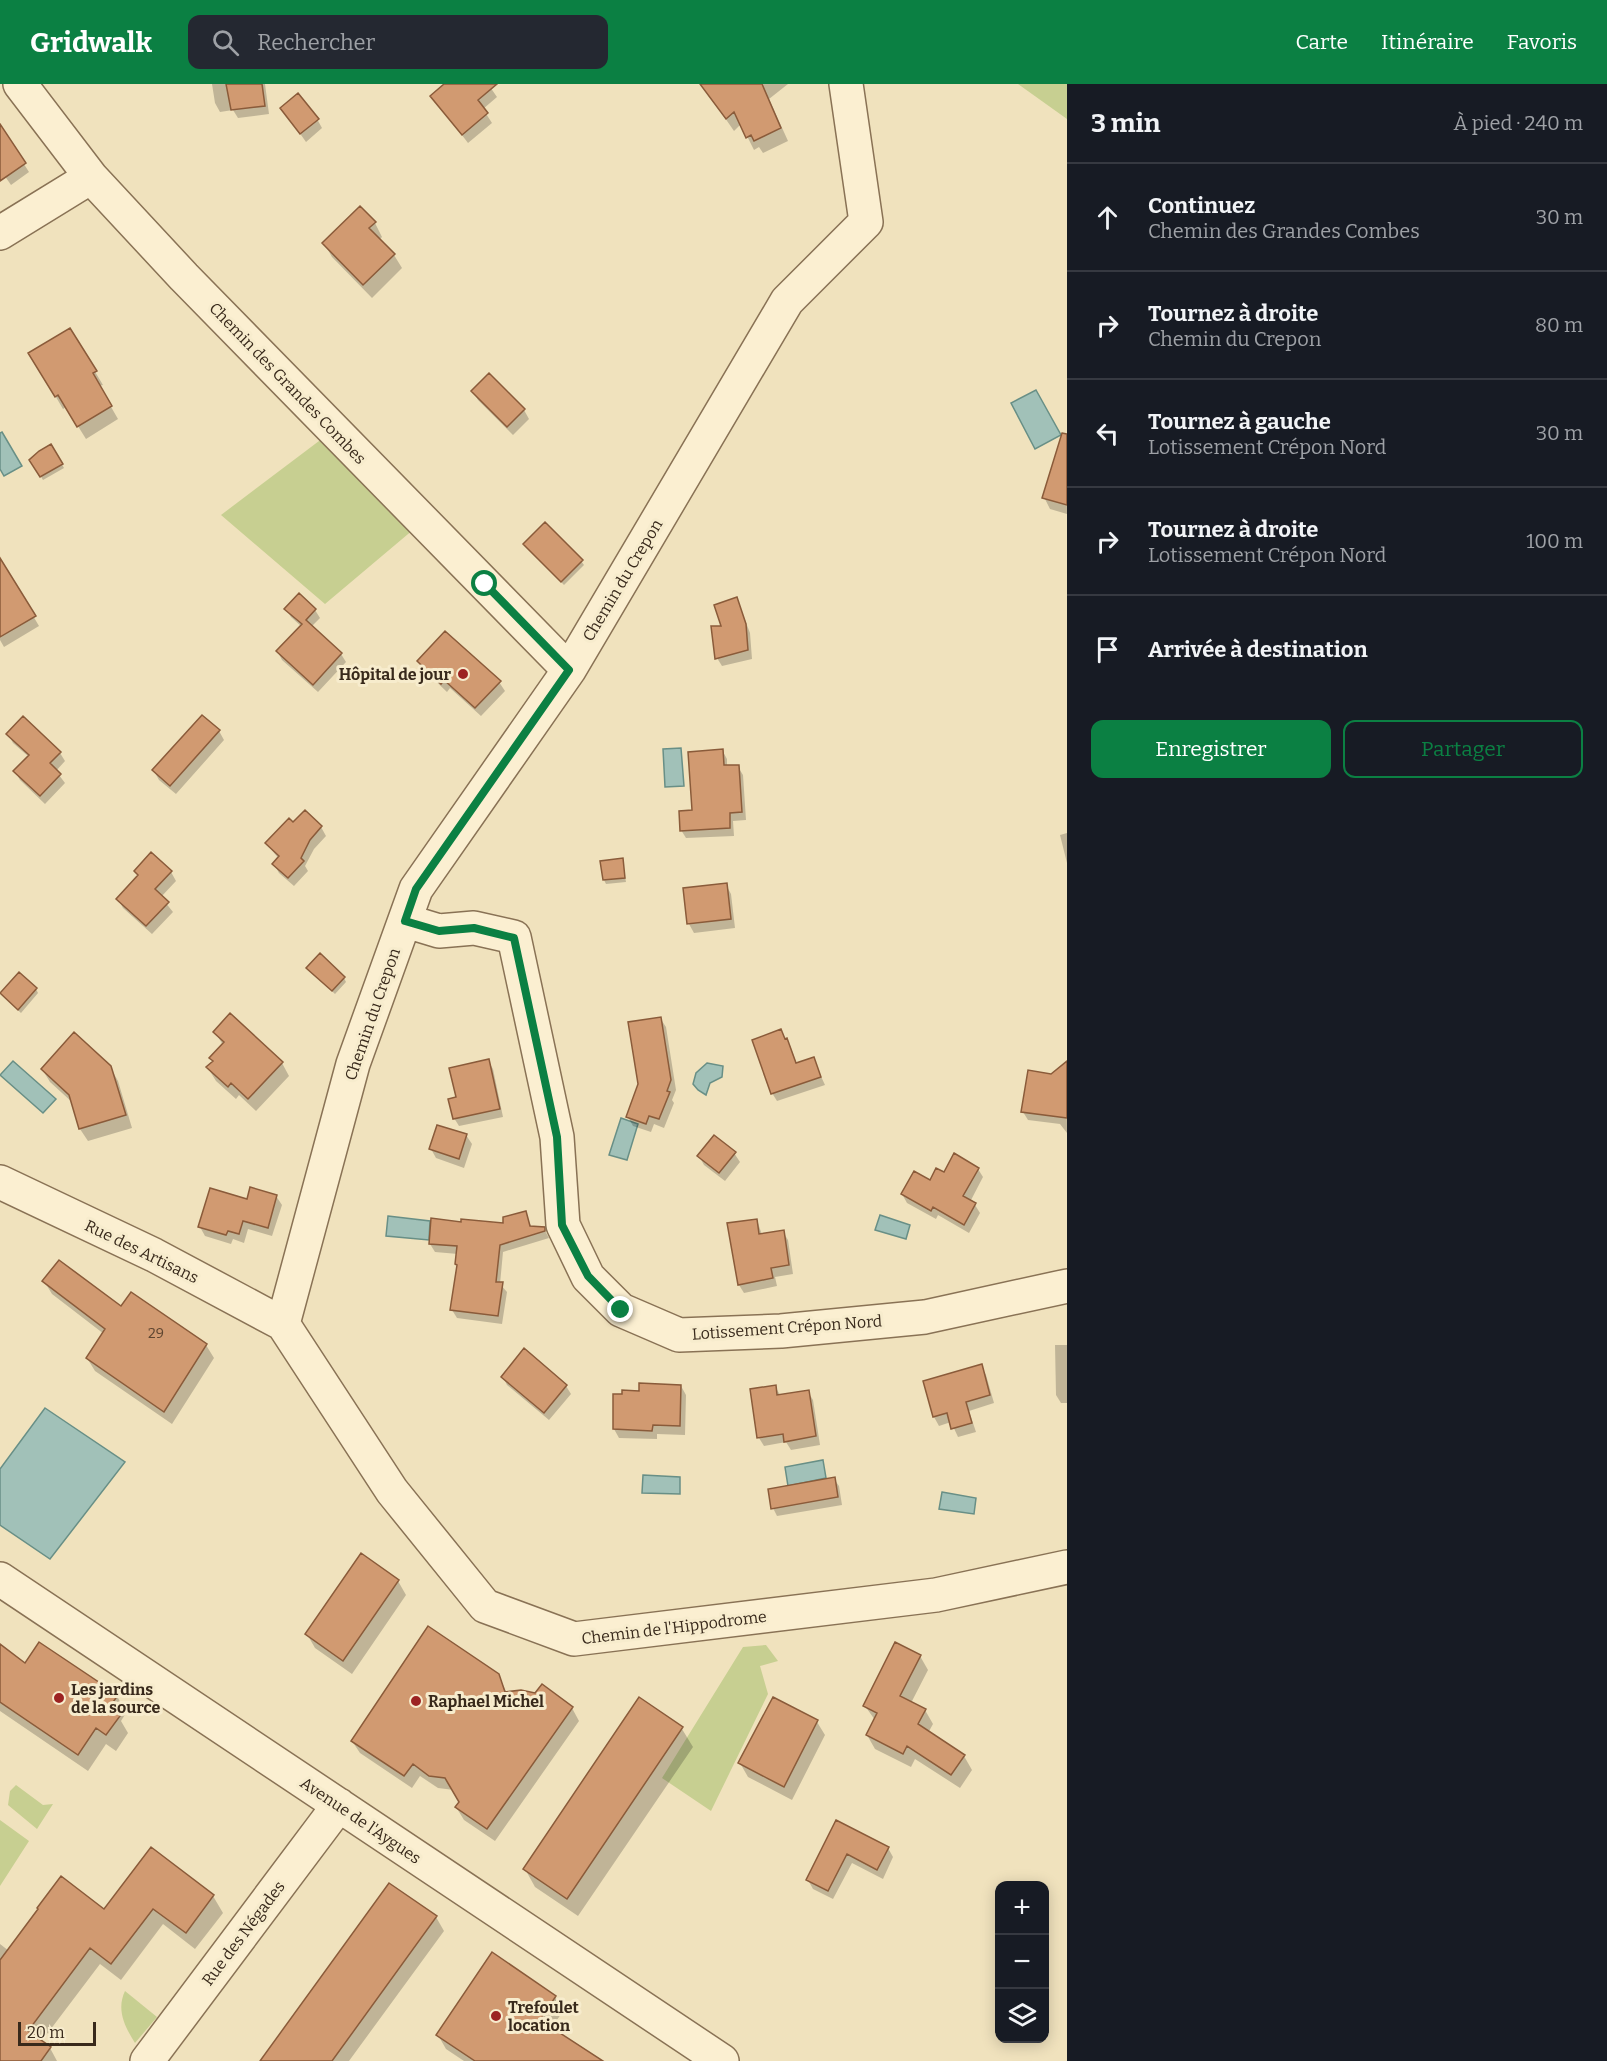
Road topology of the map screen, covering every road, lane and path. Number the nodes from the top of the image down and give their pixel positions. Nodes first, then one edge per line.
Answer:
1 (20, 84) edge
2 (846, 84) edge
3 (91, 177) junction
4 (0, 233) edge
5 (569, 670) junction
6 (405, 921) junction
7 (0, 1182) edge
8 (1067, 1286) edge
9 (283, 1324) junction
10 (1067, 1567) edge
11 (0, 1579) edge
12 (339, 1805) junction
13 (147, 2061) edge
14 (722, 2061) edge

1 - 3 street, Chemin des Grandes Combes
2 - 5 street, Chemin du Crepon
3 - 4 street
3 - 5 street, Chemin des Grandes Combes
5 - 6 street, Chemin du Crepon
6 - 8 street, Lotissement Crépon Nord
6 - 9 street, Chemin du Crepon
7 - 9 street, Rue des Artisans
9 - 10 street, Chemin de l'Hippodrome
11 - 12 street, Avenue de l'Aygues
12 - 13 street, Rue des Négades
12 - 14 street, Avenue de l'Aygues

